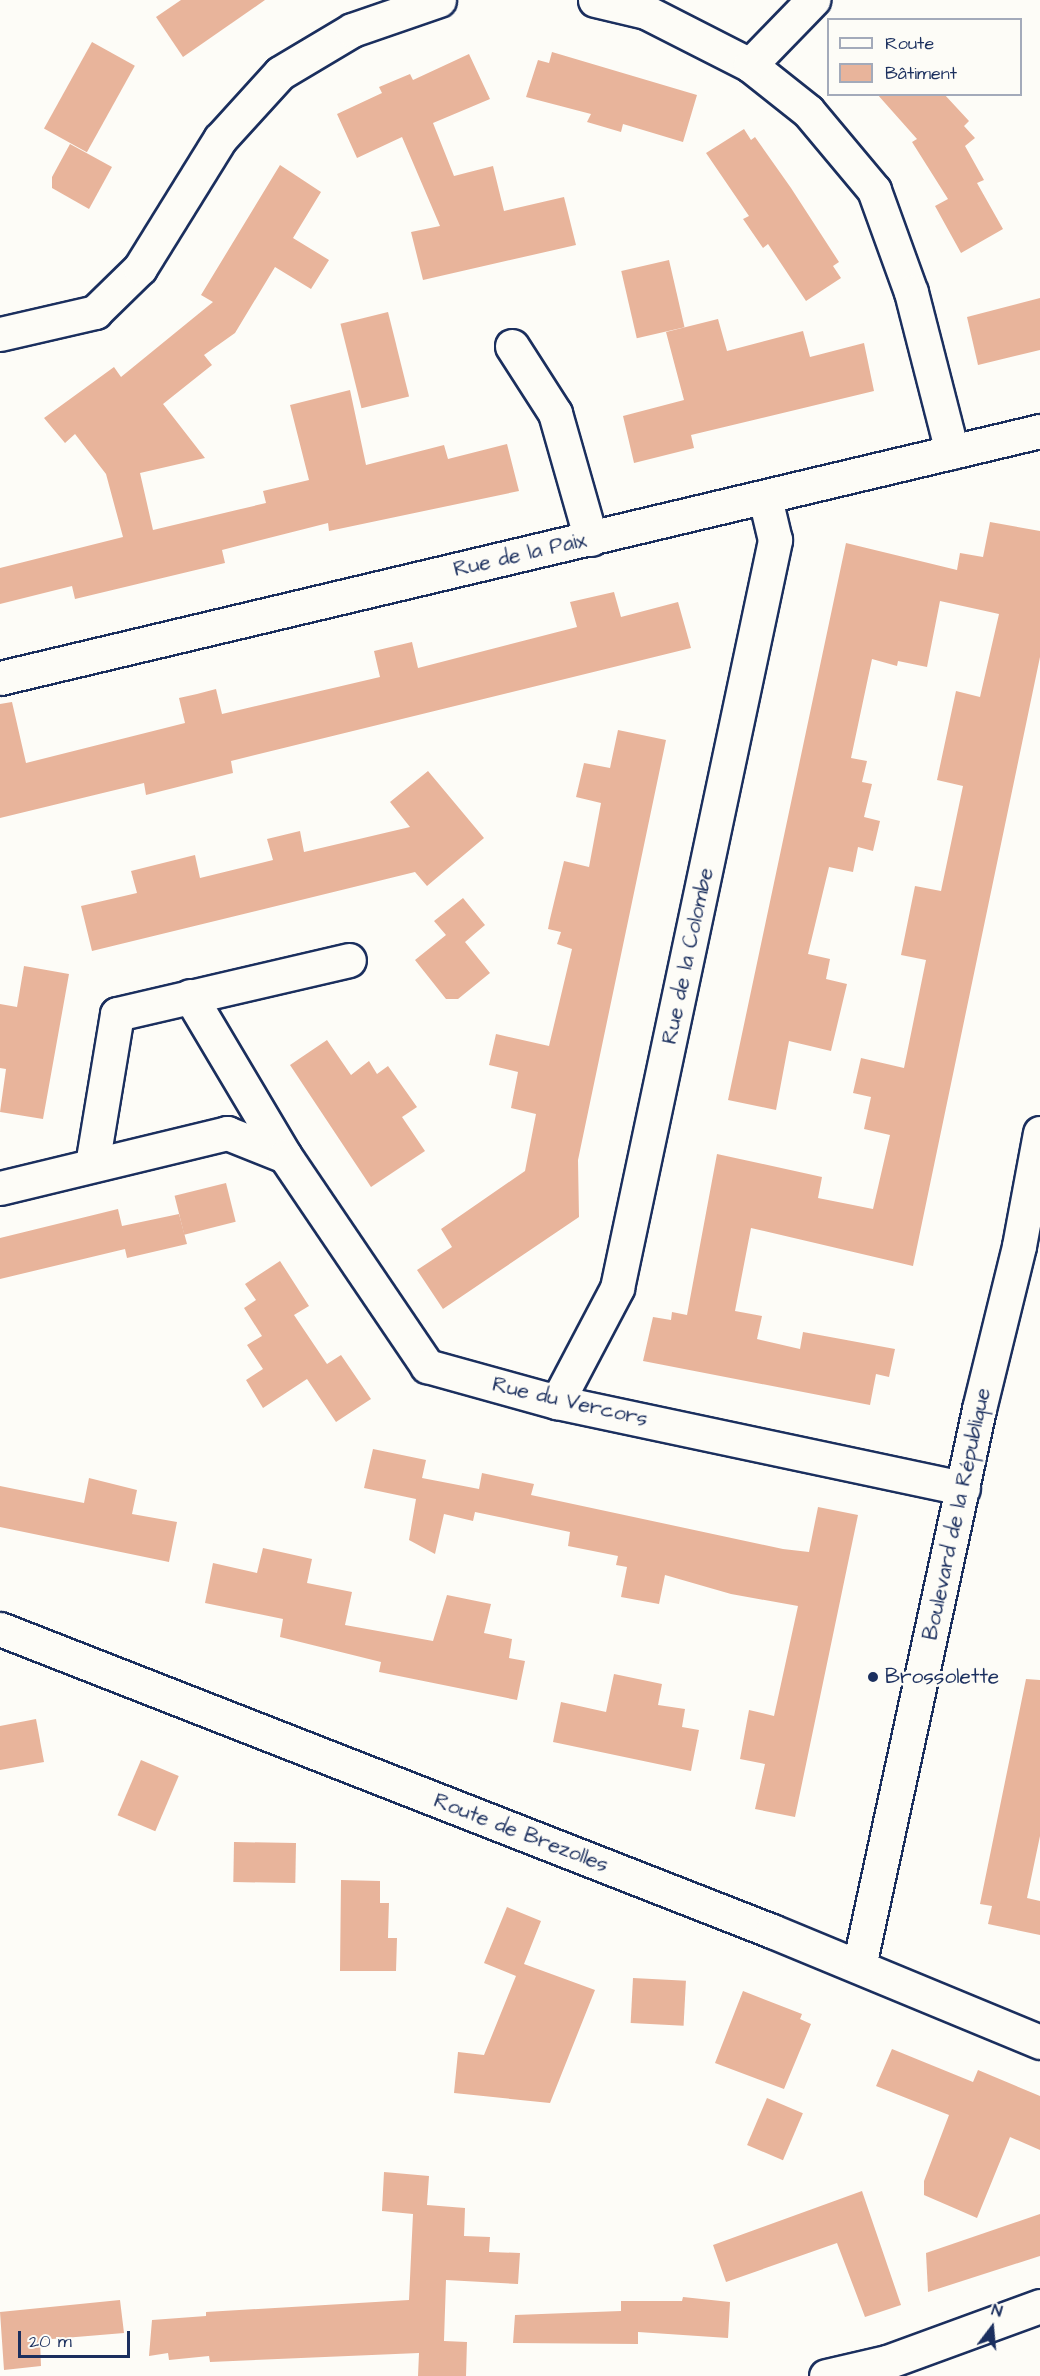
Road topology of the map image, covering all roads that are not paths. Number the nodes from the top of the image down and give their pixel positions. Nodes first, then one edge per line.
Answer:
1 (439, 0) edge
2 (596, 0) edge
3 (813, 0) edge
4 (750, 65) junction
5 (0, 334) edge
6 (512, 346) dead end
7 (1040, 431) edge
8 (952, 452) junction
9 (765, 498) junction
10 (591, 539) junction
11 (0, 678) edge
12 (349, 960) dead end
13 (190, 996) junction
14 (1040, 1133) edge
15 (285, 1156) junction
16 (92, 1165) junction
17 (0, 1188) edge
18 (1029, 1249) edge
19 (557, 1402) junction
20 (963, 1488) junction
21 (0, 1629) edge
22 (859, 1966) junction
23 (1040, 2042) edge
24 (1040, 2306) edge
25 (897, 2369) edge
26 (826, 2376) edge

1 - 5 street
2 - 4 street
3 - 4 street
4 - 8 street
6 - 10 street
7 - 8 street, Rue de la Paix
8 - 9 street, Rue de la Paix
9 - 10 street, Rue de la Paix
9 - 19 street, Rue de la Colombe
10 - 11 street, Rue de la Paix
12 - 13 street
13 - 15 street, Rue du Vercors
13 - 16 street
14 - 18 street, Boulevard de la République
15 - 16 street
15 - 19 street, Rue du Vercors
16 - 17 street
18 - 20 street, Boulevard de la République
19 - 20 street, Rue du Vercors
20 - 22 street, Boulevard de la République
21 - 22 street, Route de Brezolles
22 - 23 street, Route de Brezolles
24 - 25 street
25 - 26 street

